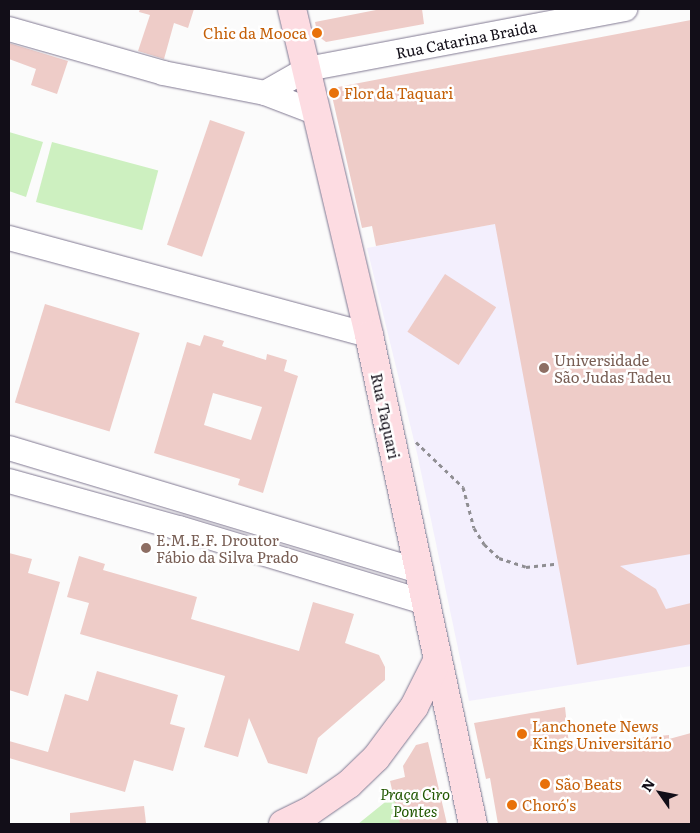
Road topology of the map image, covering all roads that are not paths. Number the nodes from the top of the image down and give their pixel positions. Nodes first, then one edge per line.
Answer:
1 (292, 9) edge
2 (625, 9) edge
3 (9, 29) edge
4 (306, 69) junction
5 (265, 93) junction
6 (317, 113) junction
7 (9, 238) edge
8 (369, 335) junction
9 (9, 448) edge
10 (9, 481) edge
11 (188, 502) junction
12 (179, 528) junction
13 (418, 571) junction
14 (424, 602) junction
15 (436, 661) junction
16 (283, 824) edge
17 (473, 824) edge

1 - 4 main road, Rua Taquari
2 - 4 street, Rua Catarina Braida
3 - 5 street
4 - 5 street, Rua Catarina Braida
4 - 6 main road, Rua Taquari
5 - 6 street
6 - 8 main road, Rua Taquari
7 - 8 street
8 - 13 main road, Rua Taquari
9 - 11 street
10 - 12 street
11 - 12 street
11 - 13 street
12 - 14 street
13 - 14 main road, Rua Taquari
14 - 15 main road, Rua Taquari
15 - 16 main road
15 - 17 main road, Rua Taquari

